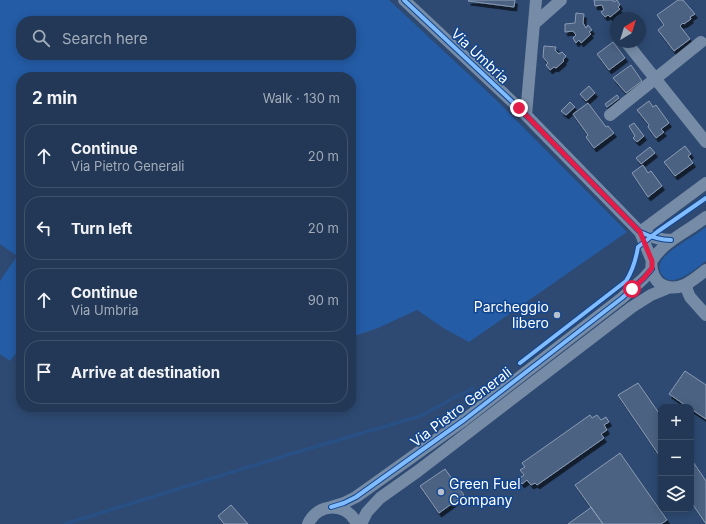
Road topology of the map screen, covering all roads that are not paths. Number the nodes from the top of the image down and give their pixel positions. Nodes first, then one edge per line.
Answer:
1 (404, 0) edge
2 (536, 0) edge
3 (561, 0) edge
4 (534, 24) junction
5 (700, 42) dead end
6 (631, 48) edge
7 (656, 79) junction
8 (526, 114) junction
9 (610, 115) dead end
10 (706, 142) edge
11 (706, 183) edge
12 (706, 217) edge
13 (640, 232) junction
14 (671, 240) junction
15 (652, 265) junction
16 (706, 270) edge
17 (687, 284) junction
18 (668, 288) junction
19 (706, 316) edge
20 (331, 507) junction
21 (308, 524) edge
22 (357, 524) edge
23 (361, 524) edge

1 - 8 street, Via Umbria
2 - 4 street
3 - 4 street
4 - 8 street
5 - 7 street
6 - 7 street
7 - 9 street
7 - 10 street
8 - 13 street, Via Umbria
11 - 13 street
12 - 14 street, Via Pietro Generali
13 - 14 street
13 - 15 street
14 - 15 street, Via Pietro Generali
15 - 18 street
15 - 20 street, Via Pietro Generali
16 - 17 street
17 - 18 street, Via Pietro Generali
17 - 19 street
18 - 23 street, Via Pietro Generali
20 - 21 street, Via Pietro Generali
20 - 22 street

